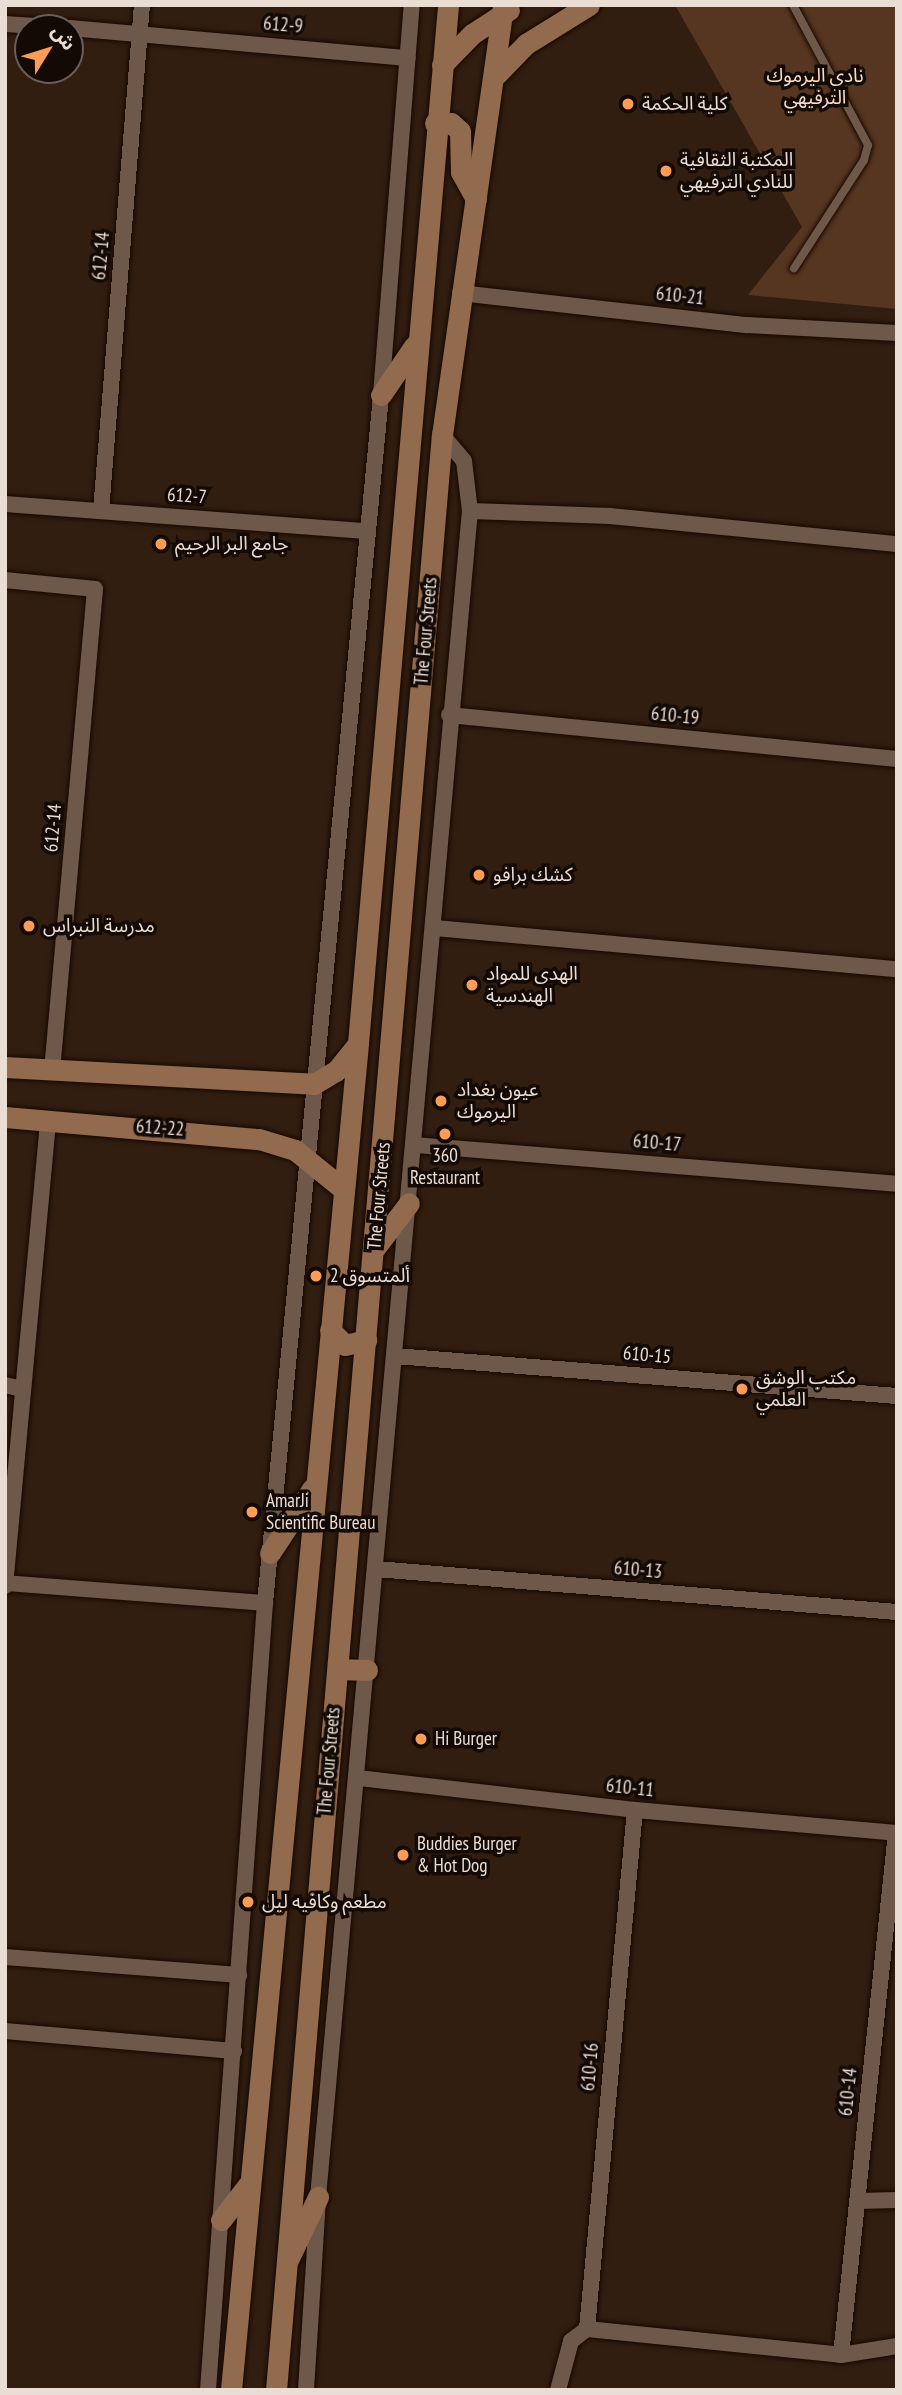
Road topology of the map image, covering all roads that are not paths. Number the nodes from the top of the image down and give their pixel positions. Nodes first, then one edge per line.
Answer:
1 (142, 5) edge
2 (412, 5) edge
3 (448, 5) edge
4 (589, 5) edge
5 (793, 5) edge
6 (501, 21) edge
7 (84, 29) edge
8 (140, 33) junction
9 (408, 58) junction
10 (442, 65) junction
11 (435, 123) junction
12 (476, 199) junction
13 (793, 268) dead end
14 (460, 293) junction
15 (897, 333) edge
16 (415, 345) junction
17 (381, 395) junction
18 (442, 435) junction
19 (5, 504) edge
20 (101, 511) junction
21 (470, 511) junction
22 (366, 531) junction
23 (897, 544) edge
24 (5, 580) edge
25 (449, 715) junction
26 (897, 759) edge
27 (433, 928) junction
28 (897, 969) edge
29 (358, 1043) junction
30 (5, 1067) edge
31 (52, 1071) junction
32 (314, 1084) junction
33 (5, 1117) edge
34 (48, 1119) junction
35 (415, 1145) junction
36 (310, 1159) junction
37 (897, 1184) edge
38 (342, 1188) junction
39 (410, 1203) junction
40 (375, 1248) junction
41 (330, 1330) junction
42 (366, 1340) junction
43 (395, 1356) junction
44 (325, 1384) junction
45 (5, 1385) edge
46 (23, 1389) junction
47 (361, 1390) junction
48 (897, 1396) edge
49 (314, 1487) junction
50 (270, 1553) junction
51 (376, 1569) junction
52 (5, 1584) edge
53 (265, 1603) junction
54 (897, 1612) edge
55 (338, 1669) junction
56 (367, 1670) junction
57 (359, 1778) junction
58 (635, 1810) junction
59 (896, 1833) edge
60 (5, 1957) edge
61 (239, 1975) junction
62 (5, 2031) edge
63 (234, 2051) junction
64 (248, 2185) junction
65 (318, 2197) junction
66 (897, 2200) edge
67 (857, 2201) junction
68 (221, 2220) junction
69 (283, 2268) junction
70 (587, 2329) junction
71 (897, 2346) edge
72 (841, 2355) junction
73 (208, 2390) edge
74 (231, 2390) edge
75 (276, 2390) edge
76 (306, 2390) edge
77 (558, 2390) edge

1 - 8 street, 612-14
2 - 9 street
3 - 10 main road, The Four Streets
4 - 6 main road
5 - 13 lane
6 - 10 main road
6 - 12 main road, The Four Streets
7 - 8 street, 612-9
8 - 9 street, 612-9
8 - 20 street, 612-14
9 - 17 street
10 - 11 main road, The Four Streets
11 - 12 main road
11 - 16 main road, The Four Streets
12 - 14 main road, The Four Streets
14 - 15 street, 610-21
14 - 18 main road, The Four Streets
16 - 17 main road
16 - 29 main road, The Four Streets
17 - 22 street
18 - 21 street
18 - 40 main road, The Four Streets
19 - 20 street, 612-7
20 - 22 street, 612-7
21 - 23 street
21 - 25 street
22 - 32 street
24 - 31 street, 612-14
25 - 26 street, 610-19
25 - 27 street
27 - 28 street
27 - 35 street
29 - 32 main road
29 - 38 main road, The Four Streets
30 - 31 main road
31 - 32 main road
32 - 36 street
33 - 34 main road, 612-22
34 - 36 main road, 612-22
34 - 46 street
35 - 37 street, 610-17
35 - 39 street
36 - 38 main road
36 - 50 street
38 - 41 main road, The Four Streets
39 - 40 main road
39 - 43 street
40 - 42 main road, The Four Streets
41 - 42 main road
41 - 44 main road, The Four Streets
42 - 47 main road, The Four Streets
43 - 48 street, 610-15
43 - 51 street
44 - 47 main road
44 - 49 main road, The Four Streets
45 - 46 street
46 - 52 street
47 - 55 main road, The Four Streets
49 - 50 main road
49 - 64 main road, The Four Streets
50 - 53 street
51 - 54 street, 610-13
51 - 56 street
52 - 53 street
53 - 61 street
55 - 56 main road
55 - 69 main road, The Four Streets
56 - 57 street
57 - 58 street, 610-11
57 - 65 street
58 - 59 street, 610-11
58 - 70 street, 610-16
59 - 67 street, 610-14
60 - 61 street
61 - 63 street
62 - 63 street
63 - 68 street
64 - 68 main road
64 - 74 main road, The Four Streets
65 - 69 main road
65 - 76 street
66 - 67 street
67 - 72 street, 610-14
68 - 73 street
69 - 75 main road, The Four Streets
70 - 72 street
70 - 77 street
71 - 72 street

